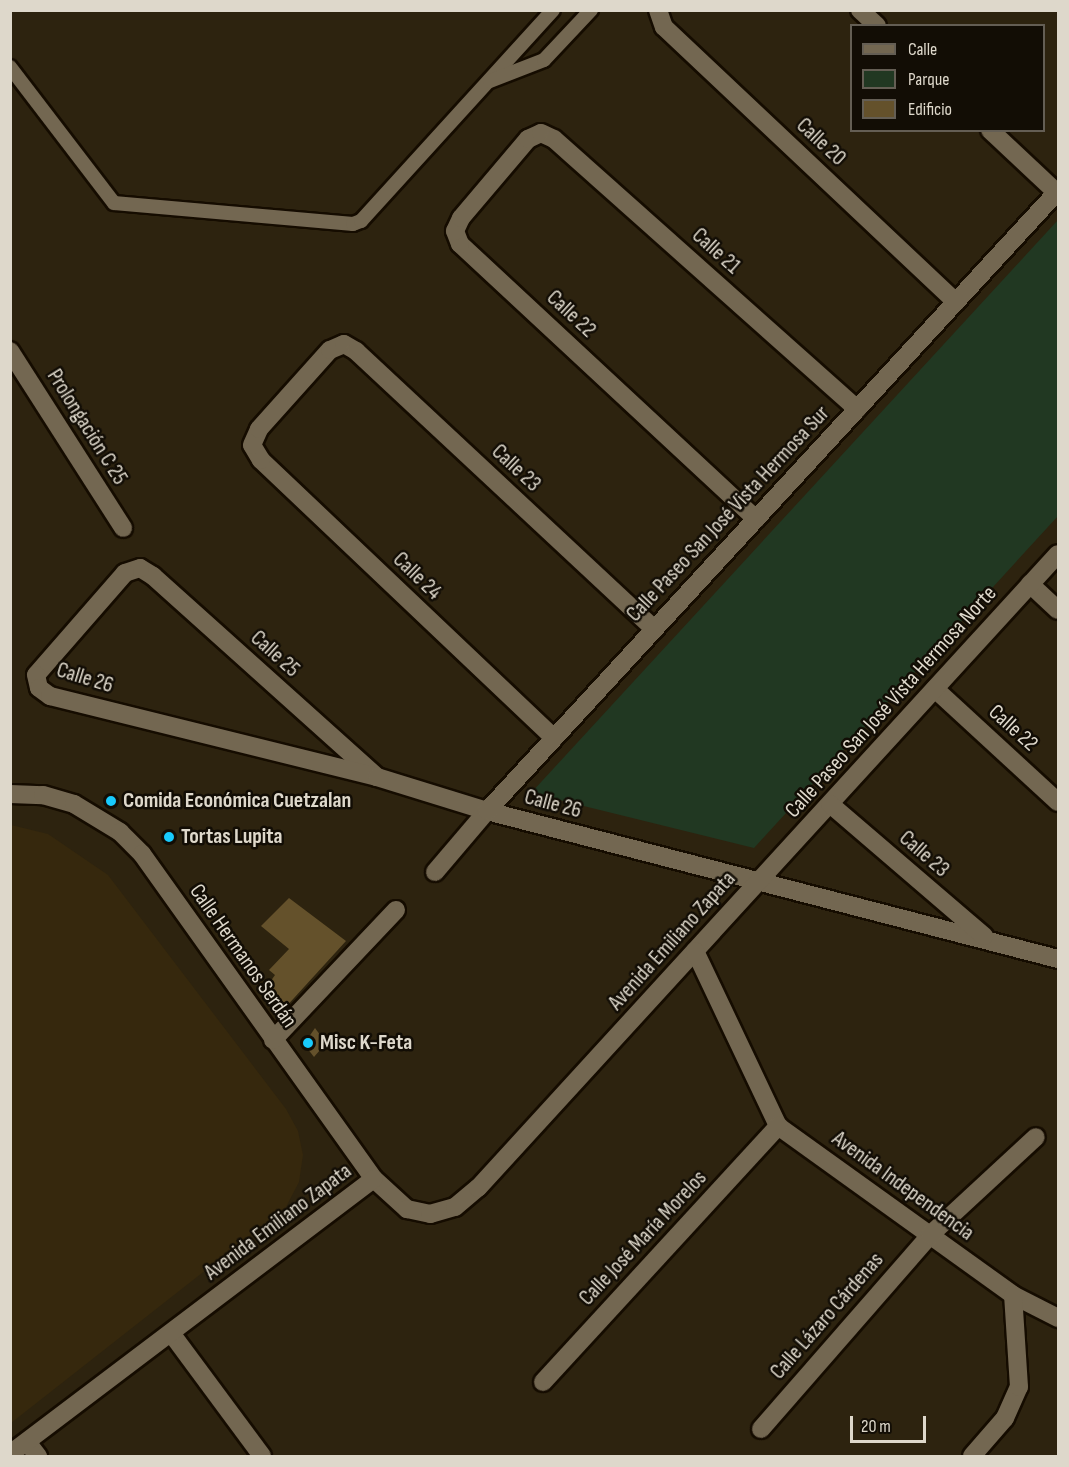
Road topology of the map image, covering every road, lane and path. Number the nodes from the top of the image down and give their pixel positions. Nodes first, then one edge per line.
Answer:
1 (553, 10) edge
2 (591, 10) edge
3 (860, 10) edge
4 (658, 12) edge
5 (875, 24) edge
6 (10, 67) edge
7 (489, 82) junction
8 (992, 132) edge
9 (541, 133) joint
10 (1058, 192) edge
11 (956, 302) junction
12 (10, 351) edge
13 (857, 410) junction
14 (252, 445) joint
15 (756, 519) junction
16 (123, 528) dead end
17 (1059, 554) edge
18 (140, 568) joint
19 (1030, 585) junction
20 (1059, 610) edge
21 (654, 629) junction
22 (935, 690) junction
23 (554, 738) junction
24 (377, 777) junction
25 (10, 794) edge
26 (1059, 802) edge
27 (830, 804) junction
28 (487, 811) junction
29 (435, 872) dead end
30 (758, 882) junction
31 (396, 910) dead end
32 (988, 940) junction
33 (695, 951) junction
34 (1059, 959) edge
35 (273, 1040) junction
36 (778, 1126) junction
37 (1036, 1137) dead end
38 (374, 1179) junction
39 (930, 1235) junction
40 (1013, 1295) junction
41 (1059, 1318) edge
42 (171, 1333) junction
43 (543, 1382) dead end
44 (760, 1429) dead end
45 (32, 1449) edge
46 (10, 1454) edge
47 (262, 1456) edge
48 (972, 1456) edge

1 - 7 lane
2 - 7 lane
3 - 5 street
4 - 11 street, Calle 20
6 - 7 lane
8 - 10 street
9 - 13 street, Calle 21
9 - 15 street, Calle 22
10 - 11 street, Calle Paseo San José Vista Hermosa Sur
11 - 13 street, Calle Paseo San José Vista Hermosa Sur
12 - 16 street, Prolongación C 25
13 - 15 street, Calle Paseo San José Vista Hermosa Sur
14 - 21 street, Calle 23
14 - 23 street, Calle 24
15 - 21 street, Calle Paseo San José Vista Hermosa Sur
17 - 19 street, Calle Paseo San José Vista Hermosa Norte
18 - 24 street, Calle 25
18 - 24 street, Calle 26
19 - 20 street
19 - 22 street, Calle Paseo San José Vista Hermosa Norte
21 - 23 street, Calle Paseo San José Vista Hermosa Sur
22 - 26 street, Calle 22
22 - 27 street, Calle Paseo San José Vista Hermosa Norte
23 - 28 street, Calle Paseo San José Vista Hermosa Sur
24 - 28 street, Calle 26
25 - 35 street, Calle Hermanos Serdán
27 - 30 street, Calle Paseo San José Vista Hermosa Norte
27 - 32 street, Calle 23
28 - 29 street, Calle Paseo San José Vista Hermosa Sur
28 - 30 street, Calle 26
30 - 32 street, Calle 26
30 - 33 street, Avenida Emiliano Zapata
31 - 35 street
32 - 34 street, Calle 26
33 - 36 street, Avenida Independencia
33 - 38 street, Avenida Emiliano Zapata
35 - 38 street, Calle Hermanos Serdán
36 - 39 street, Avenida Independencia
36 - 43 street, Calle José María Morelos
37 - 39 street, Calle Lázaro Cárdenas
38 - 42 street, Avenida Emiliano Zapata
39 - 40 street, Avenida Independencia
39 - 44 street, Calle Lázaro Cárdenas
40 - 41 street, Avenida Independencia
40 - 48 street
42 - 45 street, Avenida Emiliano Zapata
42 - 47 street
45 - 46 street, Avenida Emiliano Zapata

